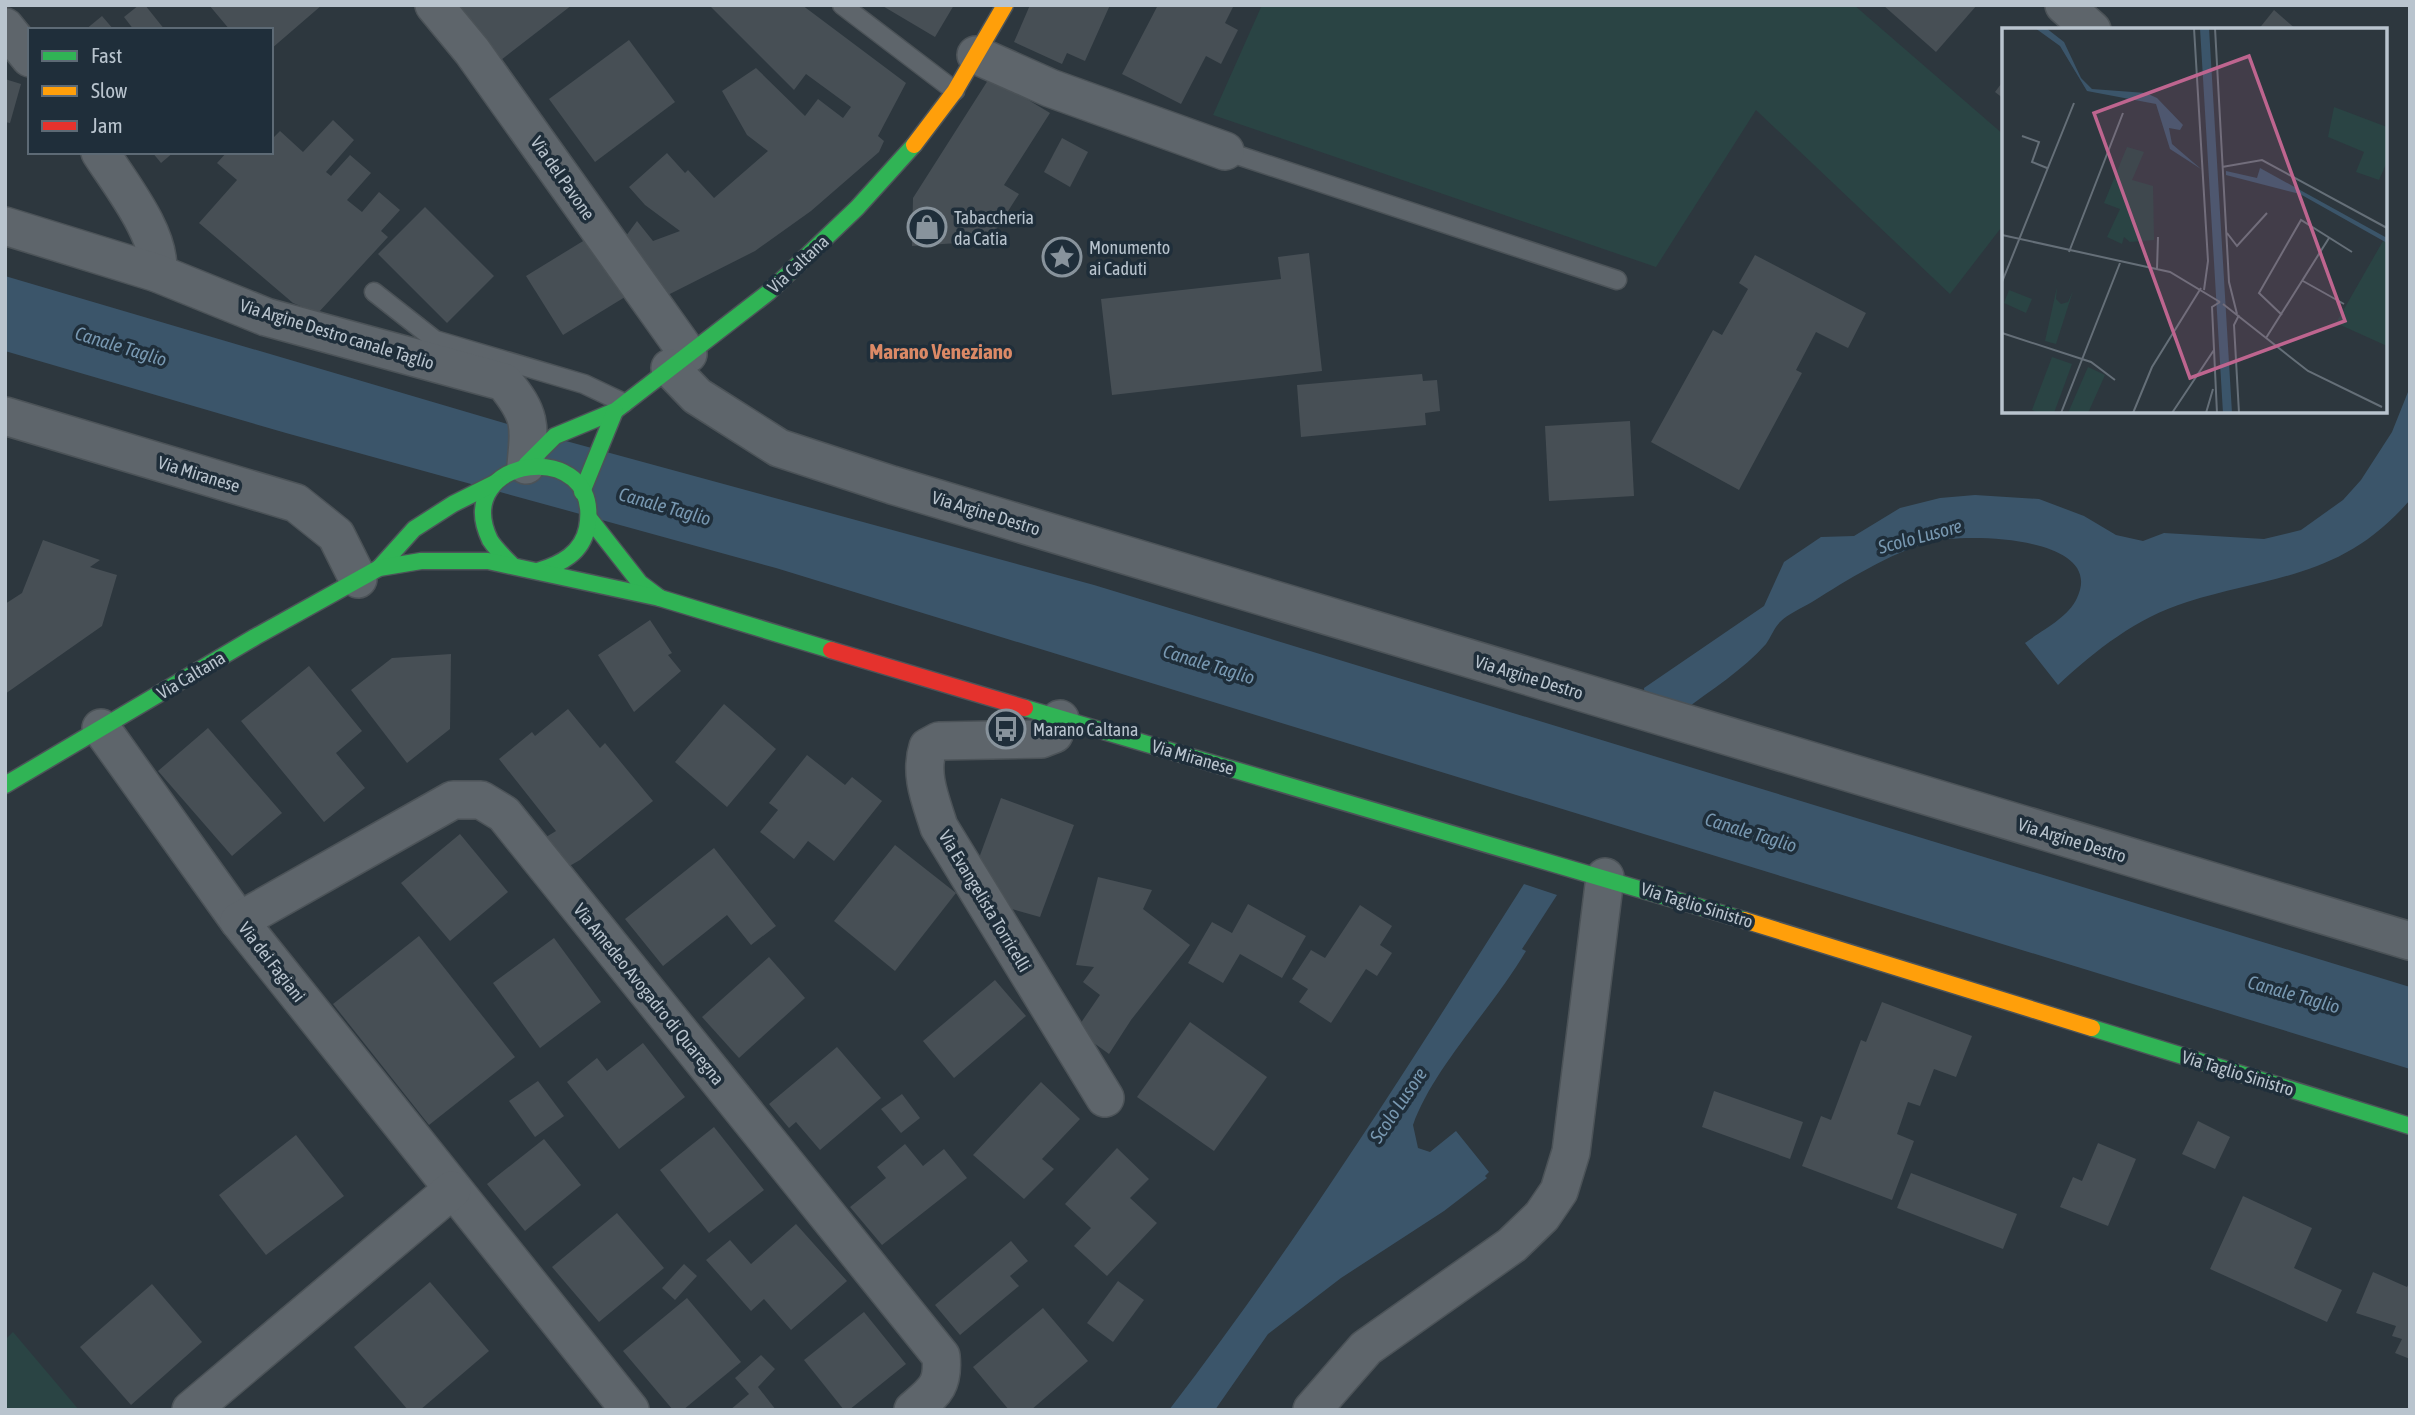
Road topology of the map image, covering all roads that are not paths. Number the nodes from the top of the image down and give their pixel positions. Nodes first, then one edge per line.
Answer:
1 (434, 5) edge
2 (842, 5) edge
3 (1005, 5) edge
4 (2064, 5) edge
5 (5, 27) edge
6 (2090, 28) edge
7 (976, 55) junction
8 (28, 56) edge
9 (955, 91) junction
10 (1224, 151) joint
11 (101, 154) edge
12 (5, 226) edge
13 (157, 273) junction
14 (1617, 280) dead end
15 (374, 292) dead end
16 (679, 361) junction
17 (620, 407) junction
18 (5, 416) edge
19 (526, 465) junction
20 (495, 483) junction
21 (582, 492) junction
22 (587, 526) junction
23 (511, 565) junction
24 (538, 571) junction
25 (369, 573) junction
26 (660, 598) junction
27 (1060, 719) junction
28 (101, 728) junction
29 (5, 785) edge
30 (1605, 877) junction
31 (239, 921) junction
32 (2410, 941) edge
33 (1105, 1098) dead end
34 (2410, 1126) edge
35 (452, 1190) junction
36 (191, 1410) edge
37 (630, 1410) edge
38 (912, 1410) edge
39 (1312, 1410) edge

1 - 16 street, Via del Pavone
2 - 9 lane
3 - 7 main road, Via Caltana
4 - 6 street
5 - 8 street
7 - 9 main road, Via Caltana
7 - 10 street
9 - 16 main road, Via Caltana
10 - 14 lane
11 - 13 street
12 - 13 street, Via Argine Destro canale Taglio
13 - 19 street, Via Argine Destro canale Taglio
15 - 17 lane
16 - 17 main road, Via Caltana
16 - 32 street, Via Argine Destro
17 - 19 main road, Via Caltana
17 - 21 main road
18 - 25 street, Via Miranese
19 - 20 main road
19 - 21 main road
20 - 23 main road
20 - 25 main road, Via Caltana
21 - 22 main road
22 - 24 main road
22 - 26 main road, Via Miranese
23 - 24 main road
23 - 25 main road, Via Caltana
24 - 26 main road, Via Miranese
25 - 28 main road, Via Caltana
26 - 27 main road, Via Miranese
27 - 30 main road, Via Miranese
27 - 33 street, Via Evangelista Torricelli
28 - 29 main road, Via Caltana
28 - 31 street, Via dei Fagiani
30 - 34 main road, Via Taglio Sinistro
30 - 39 street
31 - 35 street, Via dei Fagiani
31 - 38 street, Via Amedeo Avogadro di Quaregna
35 - 36 street
35 - 37 street, Via dei Fagiani

